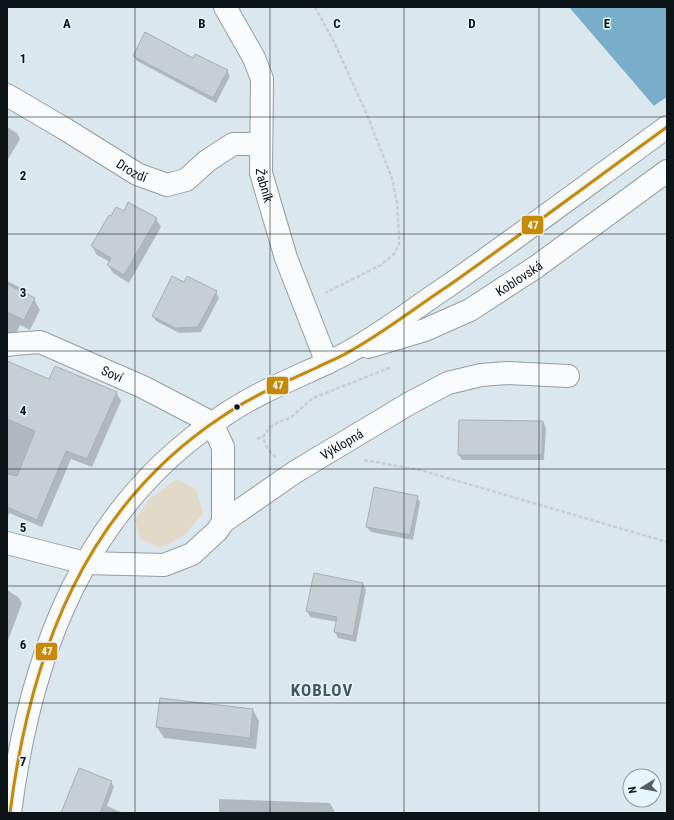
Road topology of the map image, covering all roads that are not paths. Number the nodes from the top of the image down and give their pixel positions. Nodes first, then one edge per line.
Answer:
1 (225, 7) edge
2 (7, 95) edge
3 (667, 127) edge
4 (261, 144) junction
5 (667, 171) edge
6 (7, 345) edge
7 (352, 351) junction
8 (327, 363) junction
9 (568, 376) dead end
10 (212, 423) junction
11 (222, 522) junction
12 (7, 543) edge
13 (85, 563) junction
14 (10, 813) edge

1 - 4 street, Žabník
2 - 4 street, Drozdí
3 - 7 street, Koblovská
4 - 8 street, Žabník
5 - 7 street, Koblovská
6 - 10 street, Soví
7 - 8 street, Koblovská
8 - 10 street, Koblovská
9 - 11 street, Výklopná
10 - 11 street
10 - 13 street, Koblovská
11 - 13 street, Výklopná
12 - 13 street, Výklopná
13 - 14 street, Koblovská

